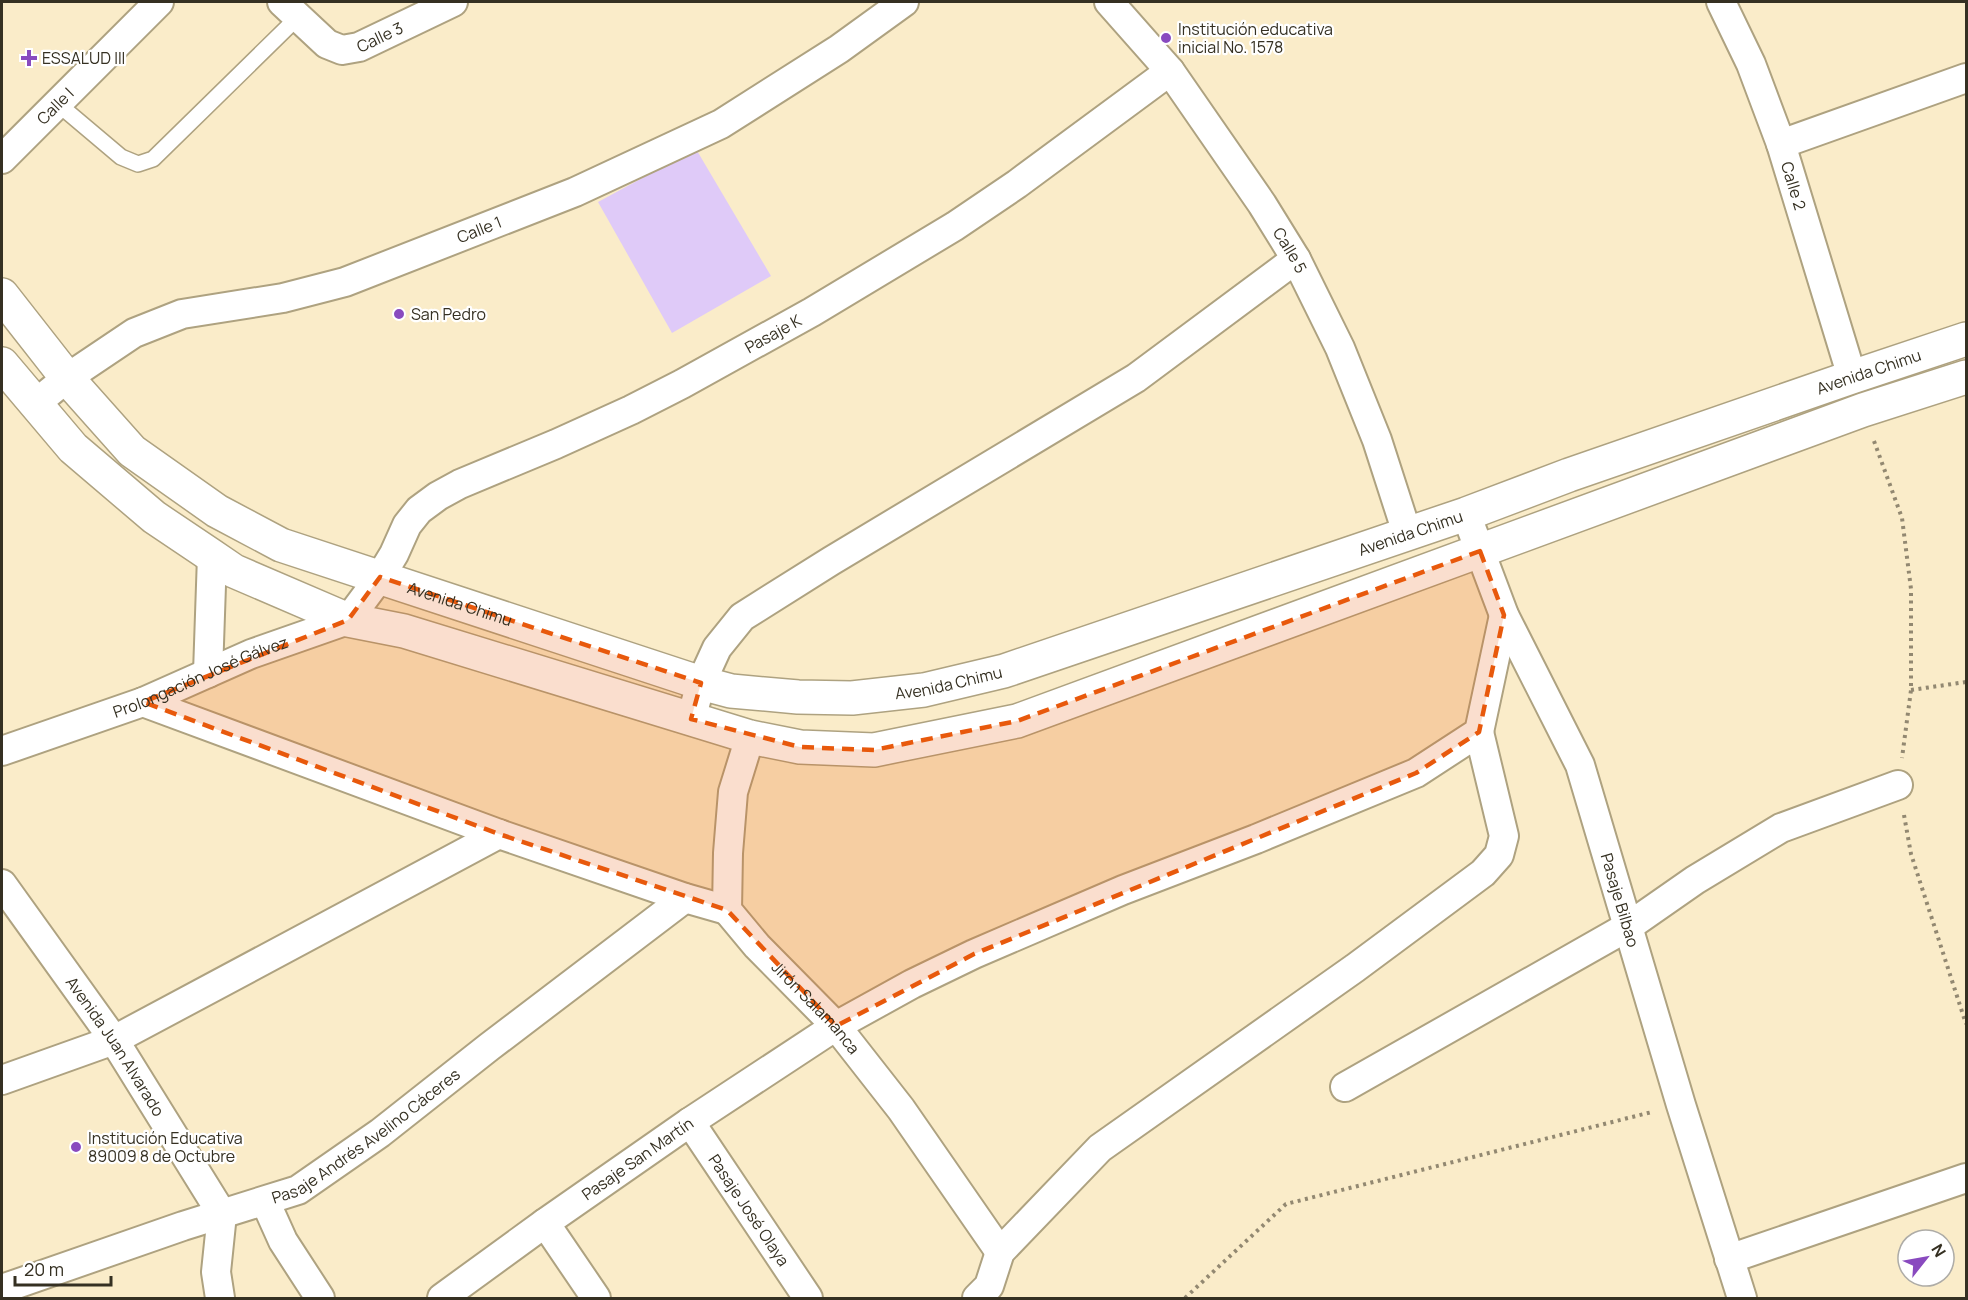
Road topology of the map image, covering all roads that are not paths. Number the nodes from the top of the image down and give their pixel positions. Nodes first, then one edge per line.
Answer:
1 (159, 2) edge
2 (453, 2) edge
3 (904, 2) edge
4 (1109, 2) edge
5 (1722, 2) edge
6 (290, 9) edge
7 (1170, 71) junction
8 (1966, 78) edge
9 (57, 103) junction
10 (1781, 144) junction
11 (2, 159) edge
12 (1296, 259) junction
13 (2, 295) edge
14 (1966, 339) edge
15 (2, 364) edge
16 (1852, 377) junction
17 (1966, 377) edge
18 (67, 378) junction
19 (35, 404) junction
20 (1466, 514) junction
21 (1407, 533) junction
22 (1480, 551) junction
23 (212, 556) junction
24 (380, 577) junction
25 (1504, 615) junction
26 (348, 620) junction
27 (208, 673) junction
28 (700, 683) junction
29 (142, 702) junction
30 (691, 719) junction
31 (1479, 732) junction
32 (750, 737) junction
33 (2, 751) edge
34 (1898, 785) road end
35 (498, 834) junction
36 (2, 884) edge
37 (685, 898) junction
38 (727, 909) junction
39 (1629, 926) junction
40 (837, 1026) junction
41 (114, 1040) junction
42 (2, 1080) edge
43 (1346, 1087) dead end
44 (690, 1122) junction
45 (1966, 1178) edge
46 (265, 1201) junction
47 (222, 1214) junction
48 (545, 1223) junction
49 (1000, 1252) junction
50 (1729, 1259) junction
51 (2, 1289) edge
52 (220, 1299) edge
53 (320, 1299) edge
54 (442, 1299) edge
55 (596, 1299) edge
56 (808, 1299) edge
57 (977, 1299) edge
58 (1742, 1299) edge

1 - 9 street, Calle I
2 - 6 street, Calle 3
3 - 18 street, Calle 1
4 - 7 street, Calle 5
5 - 10 street, Calle 2
6 - 9 lane
7 - 12 street, Calle 5
7 - 24 street, Pasaje K
8 - 10 street
9 - 11 street, Calle I
10 - 16 street, Calle 2
12 - 21 street, Calle 5
12 - 28 street
13 - 18 main road, Avenida Chimu
14 - 16 main road, Avenida Chimu
15 - 19 main road
16 - 20 main road, Avenida Chimu
17 - 22 main road
18 - 19 street, Calle 1
18 - 24 main road, Avenida Chimu
19 - 23 main road
20 - 21 main road, Avenida Chimu
20 - 22 street, Pasaje Bilbao
21 - 28 main road, Avenida Chimu
22 - 25 street, Pasaje Bilbao
22 - 32 main road
23 - 26 main road
23 - 27 street
24 - 26 street
24 - 28 main road, Avenida Chimu
25 - 31 street
25 - 39 street, Pasaje Bilbao
26 - 27 street, Prolongación José Gálvez
26 - 30 main road
27 - 29 street, Prolongación José Gálvez
28 - 30 street
29 - 33 street, Prolongación José Gálvez
29 - 35 street
30 - 32 main road
31 - 40 street, Pasaje San Martín
31 - 49 street
32 - 38 street
34 - 39 street
35 - 37 street
35 - 41 street
36 - 41 street, Avenida Juan Alvarado
37 - 38 street
37 - 46 street, Pasaje Andrés Avelino Cáceres
38 - 40 street, Jirón Salamanca
39 - 43 street
39 - 50 street, Pasaje Bilbao
40 - 44 street, Pasaje San Martín
40 - 49 street, Jirón Salamanca
41 - 42 street
41 - 47 street, Avenida Juan Alvarado
44 - 48 street, Pasaje San Martín
44 - 56 street, Pasaje José Olaya
45 - 50 street
46 - 47 street, Pasaje Andrés Avelino Cáceres
46 - 53 street
47 - 51 street, Pasaje Andrés Avelino Cáceres
47 - 52 street
48 - 54 street, Pasaje San Martín
48 - 55 street
49 - 57 street
50 - 58 street, Pasaje Bilbao

